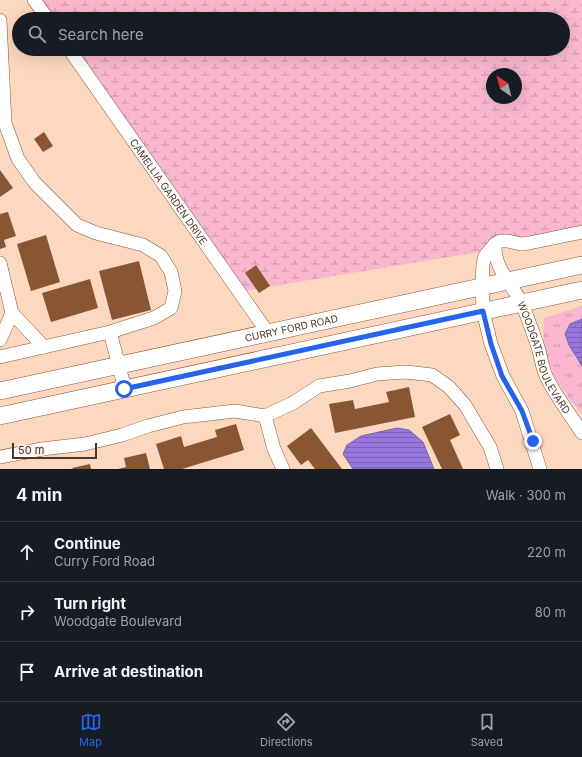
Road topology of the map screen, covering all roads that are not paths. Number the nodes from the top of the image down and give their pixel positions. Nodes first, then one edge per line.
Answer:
1 (34, 0) edge
2 (43, 12) edge
3 (0, 20) edge
4 (74, 56) edge
5 (582, 232) edge
6 (495, 244) junction
7 (0, 263) edge
8 (582, 265) edge
9 (506, 281) junction
10 (482, 286) junction
11 (582, 290) edge
12 (521, 303) junction
13 (483, 311) junction
14 (12, 313) junction
15 (110, 332) junction
16 (268, 333) junction
17 (0, 340) edge
18 (44, 347) junction
19 (0, 356) edge
20 (118, 365) junction
21 (124, 389) junction
22 (0, 391) edge
23 (0, 416) edge
24 (265, 416) junction
25 (582, 433) edge
26 (0, 458) edge
27 (283, 469) edge
28 (497, 469) edge
29 (540, 469) edge

1 - 2 street
3 - 15 street
4 - 16 street, CAMELLIA GARDEN DRIVE
5 - 6 street
6 - 9 street, WOODGATE BOULEVARD
6 - 10 street
7 - 14 street
8 - 9 main road, CURRY FORD ROAD
9 - 10 main road, CURRY FORD ROAD
9 - 12 street, WOODGATE BOULEVARD
10 - 13 street
10 - 16 main road, CURRY FORD ROAD
11 - 12 main road
12 - 13 main road
12 - 25 street, WOODGATE BOULEVARD
13 - 21 main road
13 - 29 street
14 - 17 street
14 - 18 street
15 - 18 street
15 - 20 street
16 - 20 main road, CURRY FORD ROAD
18 - 19 street
20 - 21 street
20 - 22 main road, CURRY FORD ROAD
21 - 23 main road
24 - 26 street
24 - 27 street
24 - 28 street

